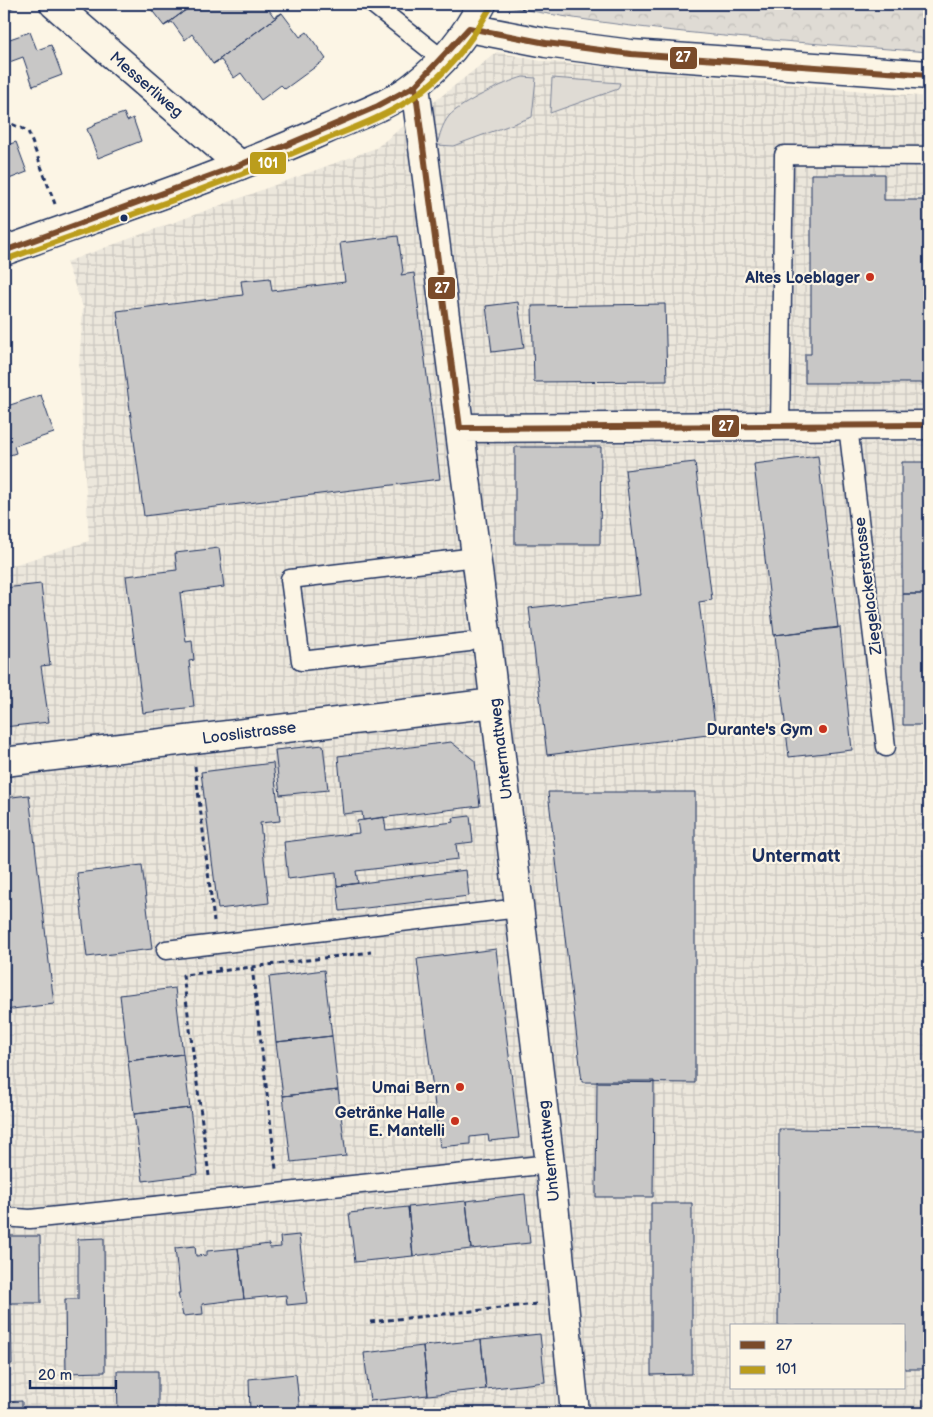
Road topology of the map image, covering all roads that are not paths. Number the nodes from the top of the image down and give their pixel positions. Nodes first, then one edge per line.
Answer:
1 (54, 4) edge
2 (373, 4) edge
3 (482, 4) edge
4 (469, 28) junction
5 (442, 59) junction
6 (929, 75) edge
7 (415, 86) junction
8 (929, 156) edge
9 (240, 165) junction
10 (4, 251) edge
11 (929, 425) edge
12 (780, 426) junction
13 (848, 426) junction
14 (460, 428) junction
15 (476, 557) junction
16 (469, 642) dead end
17 (494, 703) junction
18 (886, 747) dead end
19 (4, 762) edge
20 (519, 908) junction
21 (166, 950) dead end
22 (550, 1164) junction
23 (4, 1216) edge
24 (574, 1413) edge

1 - 9 street, Messerliweg
2 - 5 lane
3 - 4 street
4 - 5 street
4 - 6 street
5 - 7 street
7 - 9 street
7 - 14 street, Untermattweg
8 - 12 lane
9 - 10 street
11 - 13 street
12 - 13 street
12 - 14 street
13 - 18 lane, Ziegelackerstrasse
14 - 15 street, Untermattweg
15 - 16 lane
15 - 17 street, Untermattweg
17 - 19 street, Looslistrasse
17 - 20 street, Untermattweg
20 - 21 lane
20 - 22 street, Untermattweg
22 - 23 lane
22 - 24 street, Untermattweg

